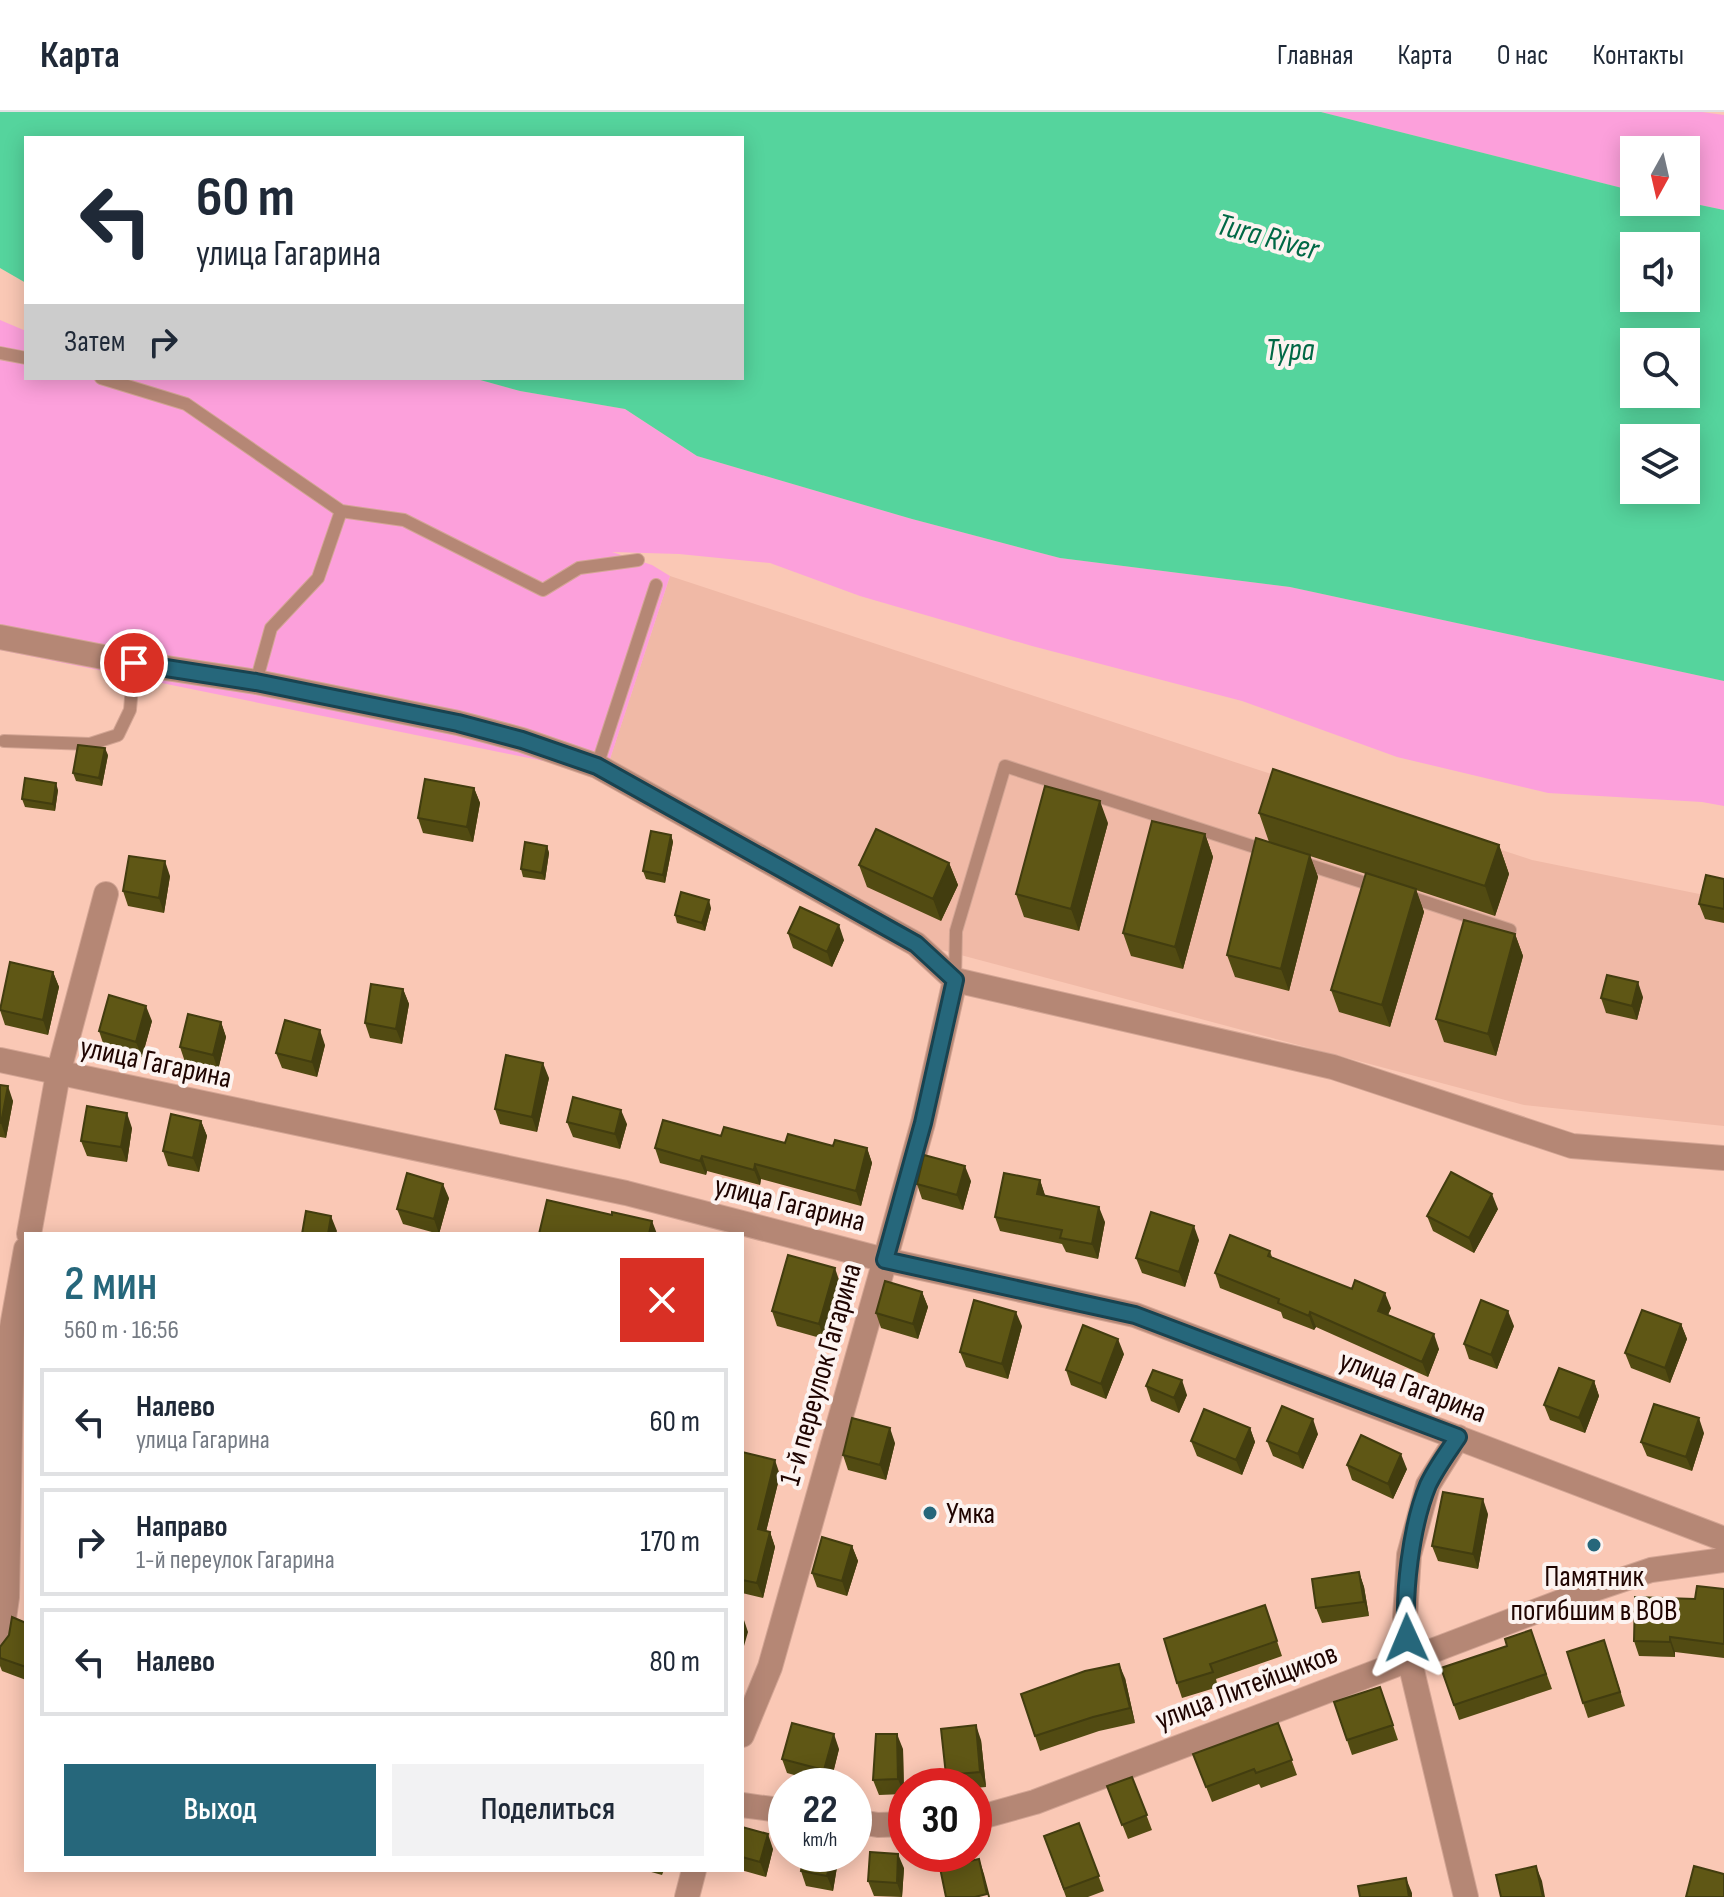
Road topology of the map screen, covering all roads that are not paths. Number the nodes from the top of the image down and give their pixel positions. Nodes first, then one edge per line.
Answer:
1 (0, 353) edge
2 (24, 358) edge
3 (108, 380) edge
4 (341, 511) junction
5 (638, 560) dead end
6 (656, 585) dead end
7 (0, 637) edge
8 (134, 663) junction
9 (256, 682) junction
10 (4, 741) dead end
11 (597, 766) junction
12 (106, 894) dead end
13 (1510, 930) edge
14 (955, 980) junction
15 (0, 1060) edge
16 (58, 1074) junction
17 (1724, 1158) edge
18 (29, 1232) edge
19 (24, 1260) edge
20 (885, 1260) junction
21 (1458, 1437) junction
22 (1724, 1539) edge
23 (1724, 1560) edge
24 (11, 1599) edge
25 (0, 1647) edge
26 (1409, 1658) junction
27 (744, 1730) edge
28 (744, 1805) edge
29 (768, 1809) edge
30 (992, 1814) edge
31 (693, 1872) edge
32 (687, 1897) edge
33 (1466, 1897) edge

1 - 2 lane
3 - 4 lane
4 - 5 lane
4 - 9 lane
6 - 11 lane
7 - 8 street
8 - 9 street
8 - 10 lane
9 - 11 street
11 - 14 street
12 - 16 street
13 - 14 lane
14 - 17 street
14 - 20 street, 1-й переулок Гагарина
15 - 16 street, улица Гагарина
16 - 18 street
16 - 20 street, улица Гагарина
19 - 24 street
20 - 21 street, улица Гагарина
20 - 27 street, 1-й переулок Гагарина
21 - 22 street, улица Гагарина
21 - 26 street
23 - 26 street, улица Литейщиков
24 - 25 street
26 - 30 street, улица Литейщиков
26 - 33 street
28 - 29 street
31 - 32 street

